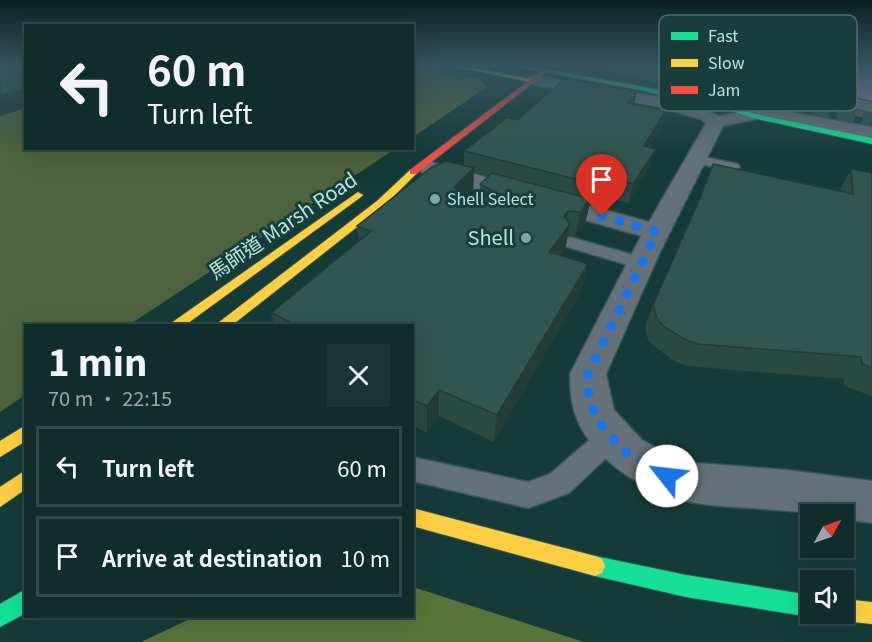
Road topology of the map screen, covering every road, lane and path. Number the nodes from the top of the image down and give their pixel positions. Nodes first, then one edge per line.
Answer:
1 (523, 95) edge
2 (629, 95) edge
3 (509, 97) joint
4 (659, 102) edge
5 (857, 103) edge
6 (872, 107) edge
7 (695, 111) edge
8 (739, 111) edge
9 (746, 111) edge
10 (849, 111) edge
11 (753, 116) junction
12 (716, 122) junction
13 (845, 128) junction
14 (872, 134) edge
15 (872, 141) edge
16 (695, 159) junction
17 (418, 166) junction
18 (733, 167) edge
19 (657, 232) junction
20 (570, 242) edge
21 (641, 263) junction
22 (177, 324) edge
23 (224, 324) edge
24 (24, 433) edge
25 (611, 437) junction
26 (0, 450) edge
27 (414, 469) edge
28 (24, 480) edge
29 (0, 498) edge
30 (872, 502) edge
31 (414, 517) edge
32 (24, 601) edge
33 (800, 604) edge
34 (854, 611) edge
35 (872, 613) edge
36 (0, 616) edge

1 - 3 main road, 馬師道 Marsh Road
2 - 4 street
3 - 17 main road, 馬師道 Marsh Road
5 - 6 street
7 - 12 street
8 - 11 main road
9 - 13 street
10 - 13 street
11 - 12 street
11 - 15 main road
12 - 16 street
13 - 14 street
16 - 18 lane
16 - 19 street
17 - 19 street
17 - 22 main road, 馬師道 Marsh Road
17 - 23 main road, 馬師道 Marsh Road
19 - 21 street
20 - 21 lane
21 - 25 street
24 - 26 main road
25 - 27 lane
25 - 30 street
28 - 29 main road
31 - 33 main road
32 - 36 main road
34 - 35 main road

